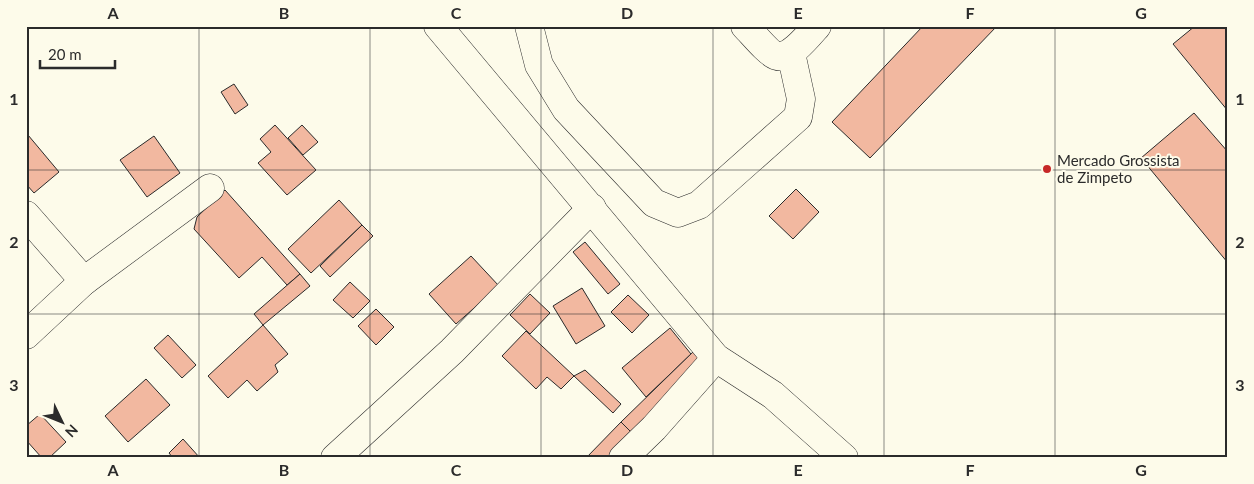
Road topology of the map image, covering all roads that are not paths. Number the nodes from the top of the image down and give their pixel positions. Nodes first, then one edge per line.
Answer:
1 (438, 26) edge
2 (529, 26) edge
3 (745, 26) edge
4 (817, 26) edge
5 (791, 53) junction
6 (210, 188) dead end
7 (592, 208) junction
8 (26, 215) edge
9 (84, 280) junction
10 (26, 334) edge
11 (716, 358) junction
12 (335, 458) edge
13 (623, 458) edge
14 (844, 458) edge

1 - 7 street
2 - 5 street
3 - 5 street
4 - 5 street
6 - 9 street
7 - 11 street
7 - 12 street
8 - 9 street
9 - 10 street
11 - 13 street
11 - 14 street

